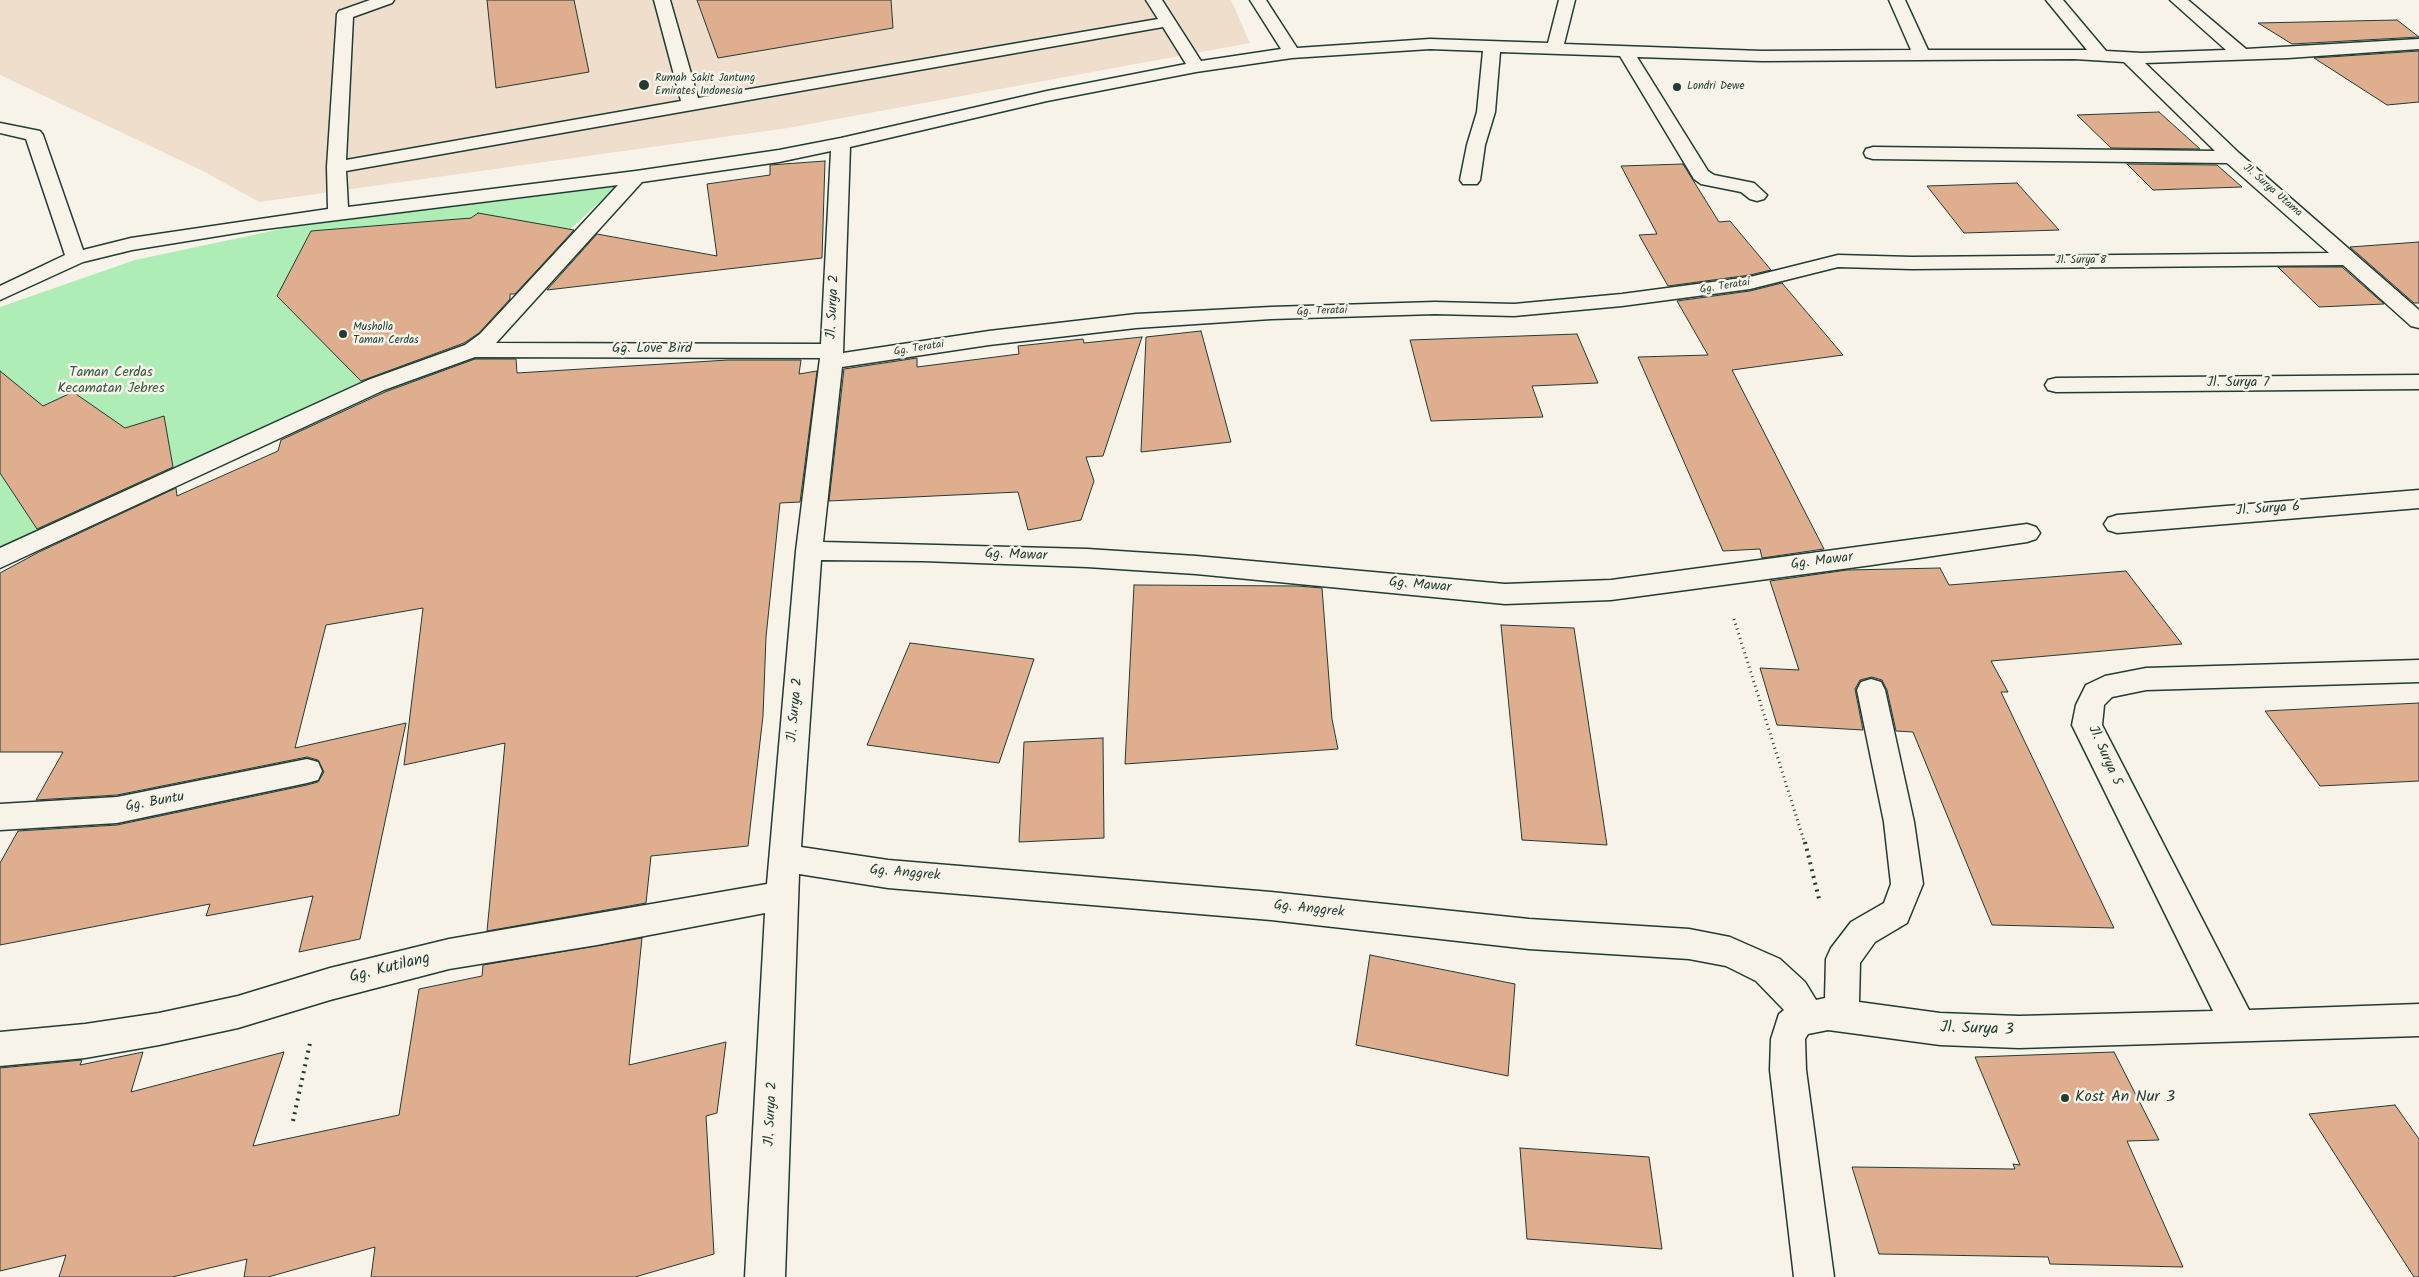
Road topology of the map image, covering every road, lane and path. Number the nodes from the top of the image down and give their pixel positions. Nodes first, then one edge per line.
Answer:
1 (386, 0) edge
2 (662, 0) edge
3 (1154, 0) edge
4 (1258, 0) edge
5 (1567, 0) edge
6 (1897, 0) edge
7 (2054, 0) edge
8 (2178, 0) edge
9 (1166, 22) junction
10 (2419, 44) edge
11 (1492, 45) junction
12 (1555, 47) junction
13 (1625, 51) junction
14 (1292, 52) junction
15 (1921, 54) junction
16 (2100, 54) junction
17 (2242, 55) junction
18 (2130, 58) junction
19 (1196, 67) junction
20 (691, 105) junction
21 (0, 128) edge
22 (841, 144) junction
23 (1873, 153) dead end
24 (2232, 157) junction
25 (336, 167) junction
26 (636, 178) junction
27 (1470, 180) dead end
28 (1757, 195) dead end
29 (338, 214) junction
30 (76, 258) junction
31 (2350, 259) junction
32 (1812, 268) joint
33 (0, 294) edge
34 (2419, 320) edge
35 (473, 350) junction
36 (831, 356) junction
37 (2419, 382) edge
38 (2056, 385) dead end
39 (2419, 499) edge
40 (2117, 524) dead end
41 (2027, 533) dead end
42 (809, 551) junction
43 (0, 559) edge
44 (1720, 575) junction
45 (2419, 671) edge
46 (1870, 690) dead end
47 (307, 771) dead end
48 (0, 817) edge
49 (784, 858) junction
50 (782, 896) junction
51 (1822, 910) dead end
52 (322, 987) junction
53 (1841, 1016) junction
54 (1807, 1017) junction
55 (2419, 1020) edge
56 (2240, 1028) junction
57 (0, 1049) edge
58 (293, 1121) dead end
59 (764, 1277) edge
60 (1814, 1277) edge

1 - 25 street
2 - 20 street
3 - 9 street
4 - 14 street
5 - 12 street
6 - 15 street
7 - 16 street
8 - 17 street
9 - 19 street
9 - 20 street
10 - 17 street
11 - 12 street
11 - 14 street
11 - 27 street
12 - 13 street
13 - 15 street
13 - 28 street
14 - 19 street
15 - 16 street
16 - 18 street
17 - 18 street
18 - 24 street, Jl. Surya Utama
19 - 22 street
20 - 25 street
21 - 30 street
22 - 26 street
22 - 36 street, Jl. Surya 2
23 - 24 street
24 - 31 street, Jl. Surya Utama
25 - 29 street
26 - 29 street
26 - 35 street
29 - 30 street
30 - 33 street
31 - 32 street, Jl. Surya 8
31 - 34 street, Jl. Surya Utama
32 - 36 street, Gg. Teratai
35 - 36 street, Gg. Love Bird
35 - 43 street
36 - 42 street, Jl. Surya 2
37 - 38 street, Jl. Surya 7
39 - 40 street, Jl. Surya 6
41 - 44 street, Gg. Mawar
42 - 44 street, Gg. Mawar
42 - 49 street, Jl. Surya 2
44 - 51 path
45 - 56 street, Jl. Surya 5
46 - 53 street
47 - 48 street, Gg. Buntu
49 - 50 street, Jl. Surya 2
49 - 54 street, Gg. Anggrek
50 - 52 street, Gg. Kutilang
50 - 59 street, Jl. Surya 2
52 - 57 street, Gg. Kutilang
52 - 58 path
53 - 54 street, Jl. Surya 3
53 - 56 street, Jl. Surya 3
54 - 60 street
55 - 56 street, Jl. Surya 3

